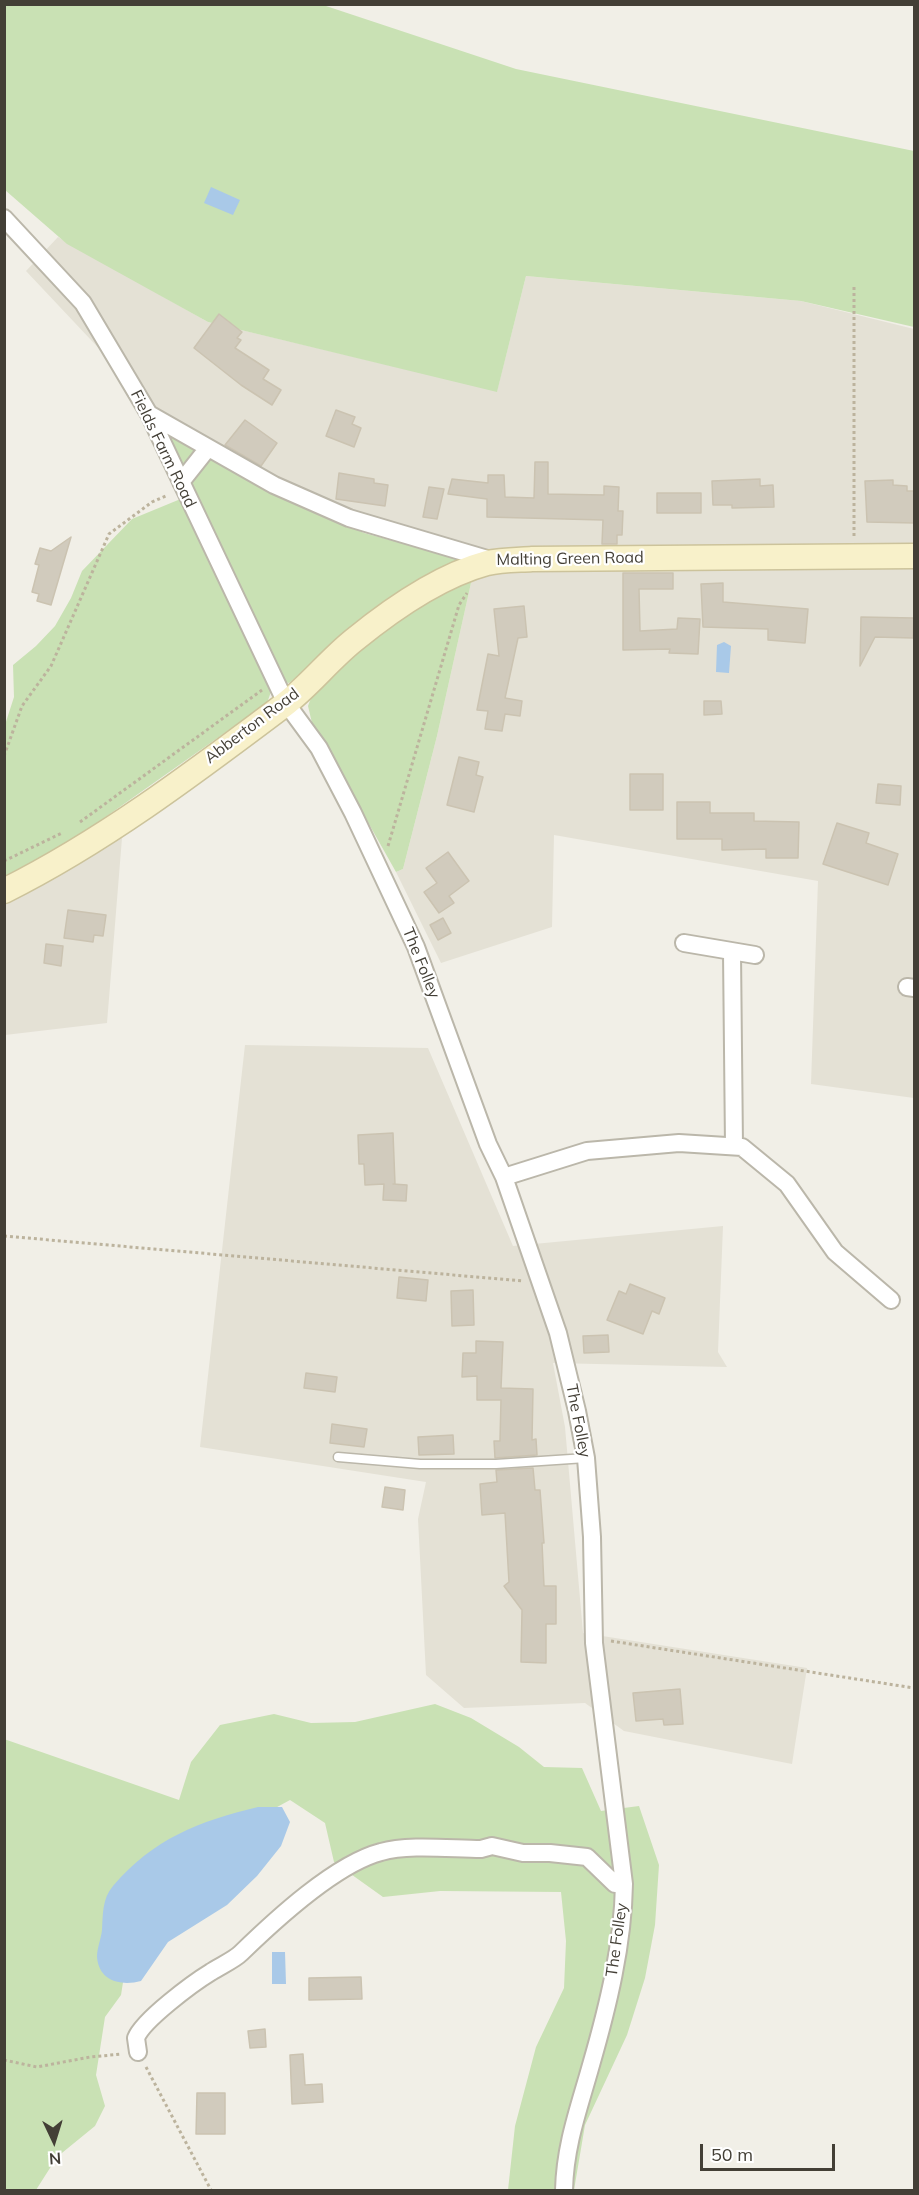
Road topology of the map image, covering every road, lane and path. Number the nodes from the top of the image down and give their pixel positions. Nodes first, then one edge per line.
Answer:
1 (4, 218) edge
2 (854, 285) dead end
3 (149, 414) junction
4 (208, 448) junction
5 (182, 485) junction
6 (854, 556) junction
7 (915, 556) edge
8 (492, 562) junction
9 (276, 681) junction
10 (286, 703) junction
11 (4, 756) edge
12 (78, 823) dead end
13 (69, 830) dead end
14 (387, 850) dead end
15 (4, 861) edge
16 (4, 891) edge
17 (684, 943) dead end
18 (732, 953) junction
19 (755, 955) dead end
20 (734, 1146) junction
21 (504, 1177) junction
22 (4, 1236) edge
23 (542, 1283) junction
24 (891, 1300) dead end
25 (338, 1457) dead end
26 (586, 1458) junction
27 (594, 1643) junction
28 (915, 1688) edge
29 (624, 1884) junction
30 (138, 2052) junction
31 (4, 2060) edge
32 (211, 2190) edge
33 (564, 2190) edge

1 - 3 street, Fields Farm Road
2 - 6 path
3 - 4 street, Malting Green Road
3 - 5 street, Fields Farm Road
4 - 5 street
4 - 8 street, Malting Green Road
5 - 9 street, Fields Farm Road
5 - 11 path
6 - 7 street, Malting Green Road
6 - 8 street, Malting Green Road
8 - 10 street, Abberton Road
8 - 14 path
9 - 10 street, Fields Farm Road
9 - 12 path
10 - 16 street, Abberton Road
10 - 21 street, The Folley
13 - 15 path
17 - 18 street
18 - 19 street
18 - 20 street
20 - 21 street
20 - 24 street
21 - 23 street, The Folley
22 - 23 path
23 - 26 street, The Folley
25 - 26 lane
26 - 27 street, The Folley
27 - 28 path
27 - 29 street, The Folley
29 - 30 street
29 - 33 street, The Folley
30 - 31 path
30 - 32 path

